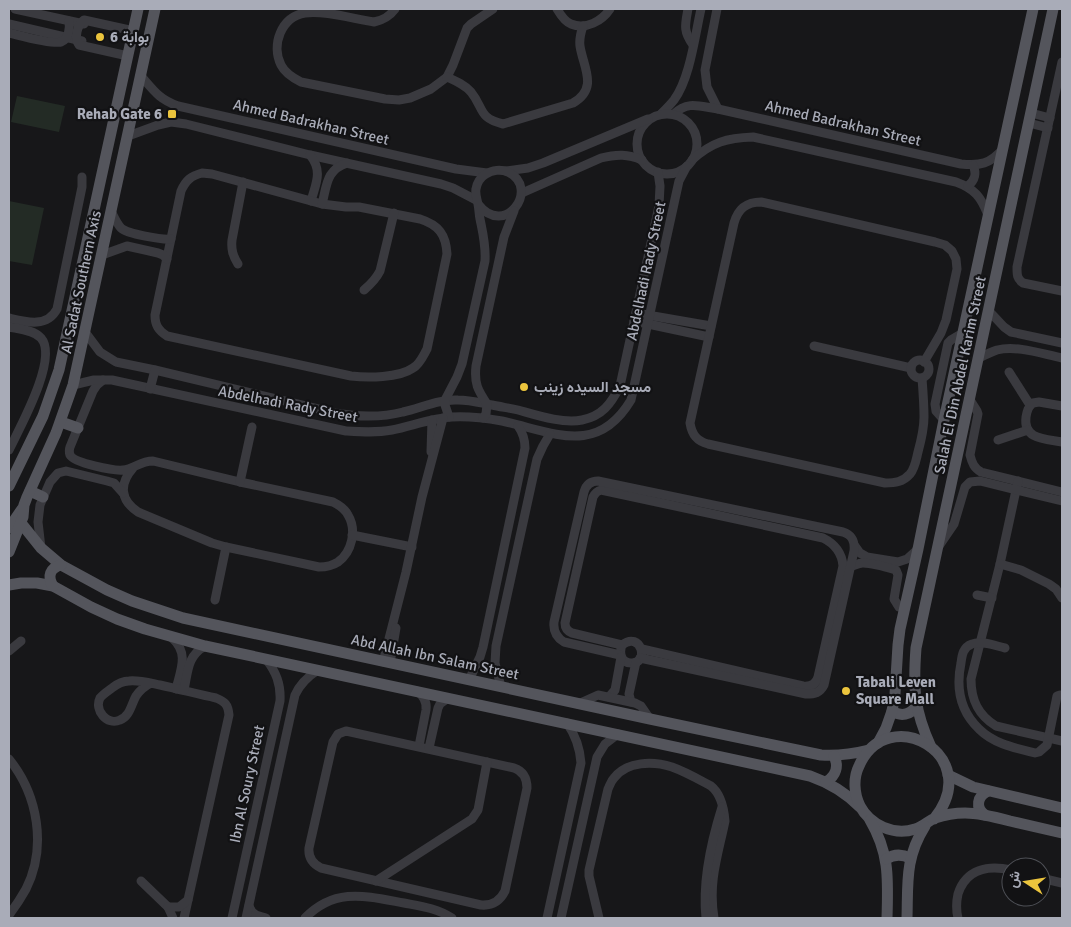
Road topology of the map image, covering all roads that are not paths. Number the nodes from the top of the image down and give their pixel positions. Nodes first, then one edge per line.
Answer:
1 (15, 9) edge
2 (138, 9) edge
3 (155, 9) edge
4 (395, 9) edge
5 (493, 9) edge
6 (557, 9) edge
7 (610, 9) edge
8 (688, 9) edge
9 (701, 9) edge
10 (717, 9) edge
11 (1033, 9) edge
12 (1053, 9) edge
13 (69, 21) junction
14 (80, 23) junction
15 (9, 24) edge
16 (583, 26) junction
17 (133, 32) junction
18 (9, 33) edge
19 (66, 37) junction
20 (77, 40) junction
21 (693, 45) junction
22 (129, 54) junction
23 (1022, 61) junction
24 (1062, 62) edge
25 (1041, 66) junction
26 (141, 76) junction
27 (447, 77) junction
28 (1060, 82) edge
29 (718, 109) junction
30 (674, 114) junction
31 (657, 116) junction
32 (1030, 118) junction
33 (1050, 118) junction
34 (1048, 128) junction
35 (128, 136) junction
36 (1003, 149) junction
37 (310, 155) junction
38 (642, 160) junction
39 (346, 163) junction
40 (690, 163) junction
41 (973, 165) junction
42 (506, 171) junction
43 (658, 172) junction
44 (487, 173) junction
45 (82, 177) dead end
46 (243, 182) junction
47 (968, 186) junction
48 (522, 193) junction
49 (311, 201) junction
50 (477, 202) junction
51 (322, 204) junction
52 (514, 210) junction
53 (111, 211) junction
54 (394, 213) junction
55 (988, 215) junction
56 (127, 232) junction
57 (166, 239) junction
58 (124, 247) junction
59 (158, 253) junction
60 (102, 255) junction
61 (167, 259) junction
62 (238, 264) dead end
63 (977, 268) junction
64 (997, 273) junction
65 (364, 290) dead end
66 (1062, 292) edge
67 (989, 311) junction
68 (635, 317) junction
69 (649, 320) junction
70 (12, 323) edge
71 (711, 326) junction
72 (85, 332) junction
73 (963, 333) junction
74 (1024, 335) junction
75 (709, 337) junction
76 (1062, 343) edge
77 (814, 346) dead end
78 (1021, 350) junction
79 (979, 358) junction
80 (1062, 358) edge
81 (911, 368) junction
82 (155, 370) junction
83 (925, 370) junction
84 (1009, 372) dead end
85 (942, 373) junction
86 (103, 380) junction
87 (73, 385) junction
88 (150, 389) junction
89 (445, 400) junction
90 (970, 400) junction
91 (487, 404) junction
92 (1030, 405) junction
93 (1062, 406) edge
94 (446, 417) junction
95 (483, 418) junction
96 (432, 420) junction
97 (944, 420) junction
98 (580, 421) junction
99 (61, 422) junction
100 (518, 426) junction
101 (252, 427) dead end
102 (78, 428) junction
103 (1028, 430) junction
104 (550, 434) junction
105 (584, 436) junction
106 (998, 440) dead end
107 (1062, 442) edge
108 (9, 450) edge
109 (75, 460) junction
110 (431, 460) junction
111 (132, 468) junction
112 (72, 472) junction
113 (240, 482) junction
114 (1017, 485) junction
115 (9, 486) edge
116 (30, 491) junction
117 (1062, 492) edge
118 (123, 493) junction
119 (43, 497) junction
120 (1062, 500) edge
121 (24, 505) junction
122 (738, 515) junction
123 (21, 523) junction
124 (9, 528) edge
125 (352, 535) junction
126 (855, 546) junction
127 (226, 547) junction
128 (412, 547) junction
129 (939, 547) junction
130 (40, 548) junction
131 (570, 549) junction
132 (918, 549) junction
133 (581, 551) junction
134 (9, 552) edge
135 (1000, 564) junction
136 (61, 565) junction
137 (566, 567) junction
138 (846, 567) junction
139 (898, 567) junction
140 (577, 570) junction
141 (9, 585) edge
142 (53, 586) junction
143 (977, 595) dead end
144 (992, 598) junction
145 (1062, 598) edge
146 (215, 600) dead end
147 (905, 609) junction
148 (172, 638) junction
149 (21, 641) dead end
150 (980, 643) junction
151 (205, 646) junction
152 (1005, 648) dead end
153 (9, 651) edge
154 (621, 652) junction
155 (639, 656) junction
156 (266, 659) junction
157 (387, 662) junction
158 (318, 670) junction
159 (469, 680) junction
160 (151, 683) junction
161 (501, 687) junction
162 (180, 690) junction
163 (417, 691) junction
164 (1062, 695) edge
165 (609, 697) junction
166 (448, 698) junction
167 (557, 699) junction
168 (631, 702) junction
169 (578, 704) junction
170 (917, 706) junction
171 (892, 711) junction
172 (650, 719) junction
173 (552, 720) junction
174 (567, 723) junction
175 (618, 734) junction
176 (1049, 738) junction
177 (1062, 741) edge
178 (419, 746) junction
179 (873, 747) junction
180 (931, 747) junction
181 (429, 748) junction
182 (834, 756) junction
183 (9, 759) edge
184 (487, 762) junction
185 (948, 775) junction
186 (826, 782) junction
187 (988, 792) junction
188 (258, 801) junction
189 (271, 804) junction
190 (860, 807) junction
191 (1062, 808) edge
192 (986, 815) junction
193 (868, 817) junction
194 (934, 818) junction
195 (925, 826) junction
196 (1062, 832) edge
197 (910, 858) junction
198 (886, 859) junction
199 (1001, 868) edge
200 (141, 881) dead end
201 (376, 881) junction
202 (708, 897) junction
203 (188, 900) junction
204 (249, 906) junction
205 (168, 907) junction
206 (10, 916) edge
207 (173, 918) edge
208 (184, 918) edge
209 (232, 918) edge
210 (246, 918) edge
211 (266, 918) edge
212 (305, 918) edge
213 (452, 918) edge
214 (547, 918) edge
215 (561, 918) edge
216 (599, 918) edge
217 (706, 918) edge
218 (714, 918) edge
219 (887, 918) edge
220 (907, 918) edge
221 (958, 918) edge

1 - 13 street
2 - 17 main road, Al Sadat Southern Axis
3 - 26 main road, Al Sadat Southern Axis
4 - 27 street
5 - 27 street
6 - 16 street
7 - 16 street
8 - 21 street
9 - 21 street
10 - 29 street
11 - 23 main road, Salah El Din Abdel Karim Street
12 - 25 main road, Salah El Din Abdel Karim Street
13 - 14 street
13 - 19 street
14 - 17 street
14 - 20 street
15 - 19 street
16 - 27 street
17 - 22 main road, Al Sadat Southern Axis
18 - 19 street
19 - 20 street
20 - 22 street
21 - 31 street
22 - 115 main road, Al Sadat Southern Axis
23 - 25 main road
23 - 36 main road, Salah El Din Abdel Karim Street
24 - 28 street
25 - 32 main road, Salah El Din Abdel Karim Street
26 - 35 main road, Al Sadat Southern Axis
26 - 44 street, Ahmed Badrakhan Street
28 - 33 street
29 - 30 street, Ahmed Badrakhan Street
29 - 41 street, Ahmed Badrakhan Street
30 - 31 street
30 - 40 street
31 - 38 street
31 - 42 street
32 - 33 street
32 - 34 street
32 - 64 main road, Salah El Din Abdel Karim Street
33 - 34 street
34 - 66 street
35 - 37 street, Ahmed Badrakhan Street
35 - 53 main road, Al Sadat Southern Axis
36 - 41 street, Ahmed Badrakhan Street
36 - 55 main road, Salah El Din Abdel Karim Street
37 - 39 street, Ahmed Badrakhan Street
37 - 49 street
38 - 43 street
38 - 48 street
39 - 50 street, Ahmed Badrakhan Street
39 - 51 street
40 - 43 street
40 - 47 street
40 - 69 street, Abdelhadi Rady Street
41 - 47 street
42 - 44 street
42 - 48 street
43 - 68 street, Abdelhadi Rady Street
44 - 50 street
45 - 70 street
46 - 49 street
46 - 57 street
46 - 62 street
47 - 55 street
48 - 52 street
49 - 51 street
50 - 52 street
50 - 89 street
51 - 54 street
52 - 91 street
53 - 56 street
53 - 60 main road, Al Sadat Southern Axis
54 - 61 street
54 - 65 street
55 - 63 main road, Salah El Din Abdel Karim Street
56 - 57 street
56 - 58 street
57 - 59 street
57 - 61 street
58 - 59 street
58 - 60 street
59 - 61 street
60 - 72 main road, Al Sadat Southern Axis
63 - 64 main road
63 - 73 main road, Salah El Din Abdel Karim Street
64 - 67 main road, Salah El Din Abdel Karim Street
67 - 74 street
67 - 79 main road, Salah El Din Abdel Karim Street
68 - 69 street
68 - 98 street, Abdelhadi Rady Street
69 - 71 street
69 - 75 street
69 - 105 street, Abdelhadi Rady Street
70 - 108 street
71 - 75 street
71 - 83 street
72 - 82 street, Abdelhadi Rady Street
72 - 87 main road, Al Sadat Southern Axis
73 - 85 street
73 - 97 main road, Salah El Din Abdel Karim Street
74 - 76 street
74 - 78 street
75 - 83 street
77 - 81 street
78 - 79 street
78 - 80 street
79 - 90 main road, Salah El Din Abdel Karim Street
81 - 83 street
81 - 83 street
82 - 88 street
82 - 89 street, Abdelhadi Rady Street
83 - 85 street
84 - 92 street
85 - 97 street
86 - 87 street, Abdelhadi Rady Street
86 - 88 street, Abdelhadi Rady Street
86 - 102 street
87 - 99 main road, Al Sadat Southern Axis
88 - 96 street, Abdelhadi Rady Street
89 - 91 street, Abdelhadi Rady Street
89 - 94 street
90 - 114 street
90 - 129 main road, Salah El Din Abdel Karim Street
91 - 95 street
91 - 98 street, Abdelhadi Rady Street
92 - 93 street
92 - 103 street
94 - 95 street, Abdelhadi Rady Street
94 - 96 street, Abdelhadi Rady Street
94 - 110 street
95 - 100 street, Abdelhadi Rady Street
96 - 110 street
97 - 132 main road, Salah El Din Abdel Karim Street
98 - 105 street
99 - 102 main road
99 - 116 main road, Al Sadat Southern Axis
100 - 104 street, Abdelhadi Rady Street
100 - 159 street
101 - 113 street
102 - 109 street
103 - 106 street
103 - 107 street
104 - 105 street, Abdelhadi Rady Street
104 - 161 street
109 - 111 street
109 - 112 street
110 - 128 street
111 - 113 street
111 - 118 street
112 - 118 street
112 - 119 street
113 - 125 street
114 - 117 street
114 - 120 street
114 - 129 street
114 - 135 street
116 - 119 main road
116 - 121 main road, Al Sadat Southern Axis
118 - 127 street
119 - 130 street
121 - 123 main road, Al Sadat Southern Axis
121 - 124 main road
122 - 126 street
122 - 131 street
122 - 133 street
122 - 138 street
123 - 130 main road, Abd Allah Ibn Salam Street
123 - 134 main road, Al Sadat Southern Axis
125 - 127 street
125 - 128 street
126 - 138 street
126 - 139 street
127 - 146 street
128 - 157 street
129 - 170 main road, Salah El Din Abdel Karim Street
130 - 136 main road, Abd Allah Ibn Salam Street
131 - 133 street
131 - 137 street
132 - 139 street
132 - 147 main road, Salah El Din Abdel Karim Street
133 - 140 street
135 - 144 street
135 - 145 street
136 - 142 main road
136 - 157 main road, Abd Allah Ibn Salam Street
137 - 140 street
137 - 154 street
138 - 139 street
138 - 155 street
139 - 147 street
140 - 154 street
141 - 142 main road
142 - 148 main road
143 - 144 street
144 - 150 street
147 - 171 main road, Salah El Din Abdel Karim Street
148 - 151 main road
148 - 162 street
149 - 153 street
150 - 152 street
150 - 176 street
150 - 176 street
151 - 156 main road
151 - 162 street
154 - 155 street
154 - 155 street
154 - 165 street
155 - 168 street
156 - 158 main road
156 - 188 street, Ibn Al Soury Street
157 - 159 main road, Abd Allah Ibn Salam Street
158 - 163 main road
158 - 189 street, Ibn Al Soury Street
159 - 161 main road, Abd Allah Ibn Salam Street
160 - 160 street
160 - 162 street
161 - 167 main road, Abd Allah Ibn Salam Street
162 - 203 street
163 - 166 main road
163 - 178 street
164 - 176 street
165 - 168 street
165 - 169 street
166 - 173 main road
166 - 181 street
167 - 169 main road, Abd Allah Ibn Salam Street
167 - 173 main road
168 - 172 street
169 - 172 main road, Abd Allah Ibn Salam Street
170 - 171 main road
170 - 180 main road, Salah El Din Abdel Karim Street
171 - 179 main road, Salah El Din Abdel Karim Street
172 - 182 main road, Abd Allah Ibn Salam Street
173 - 174 main road
174 - 175 main road
174 - 214 street
175 - 186 main road
175 - 215 street
176 - 177 street
178 - 181 street
178 - 201 street
179 - 180 main road
179 - 182 main road, Abd Allah Ibn Salam Street
179 - 190 main road
180 - 185 main road
181 - 184 street
182 - 186 main road
183 - 206 street
184 - 201 street
184 - 201 street
185 - 187 main road
185 - 194 main road
186 - 190 main road
187 - 191 main road
187 - 192 main road
188 - 189 street
188 - 209 street, Ibn Al Soury Street
189 - 204 street, Ibn Al Soury Street
190 - 193 main road
192 - 194 main road
192 - 196 main road
193 - 195 main road
193 - 198 main road
194 - 195 main road
195 - 197 main road
197 - 198 main road
197 - 220 main road
198 - 219 main road
199 - 221 street
200 - 205 street
202 - 216 street
202 - 217 street
202 - 218 street
203 - 205 street
203 - 208 street
204 - 210 street, Ibn Al Soury Street
204 - 211 street
205 - 207 street
212 - 213 street

